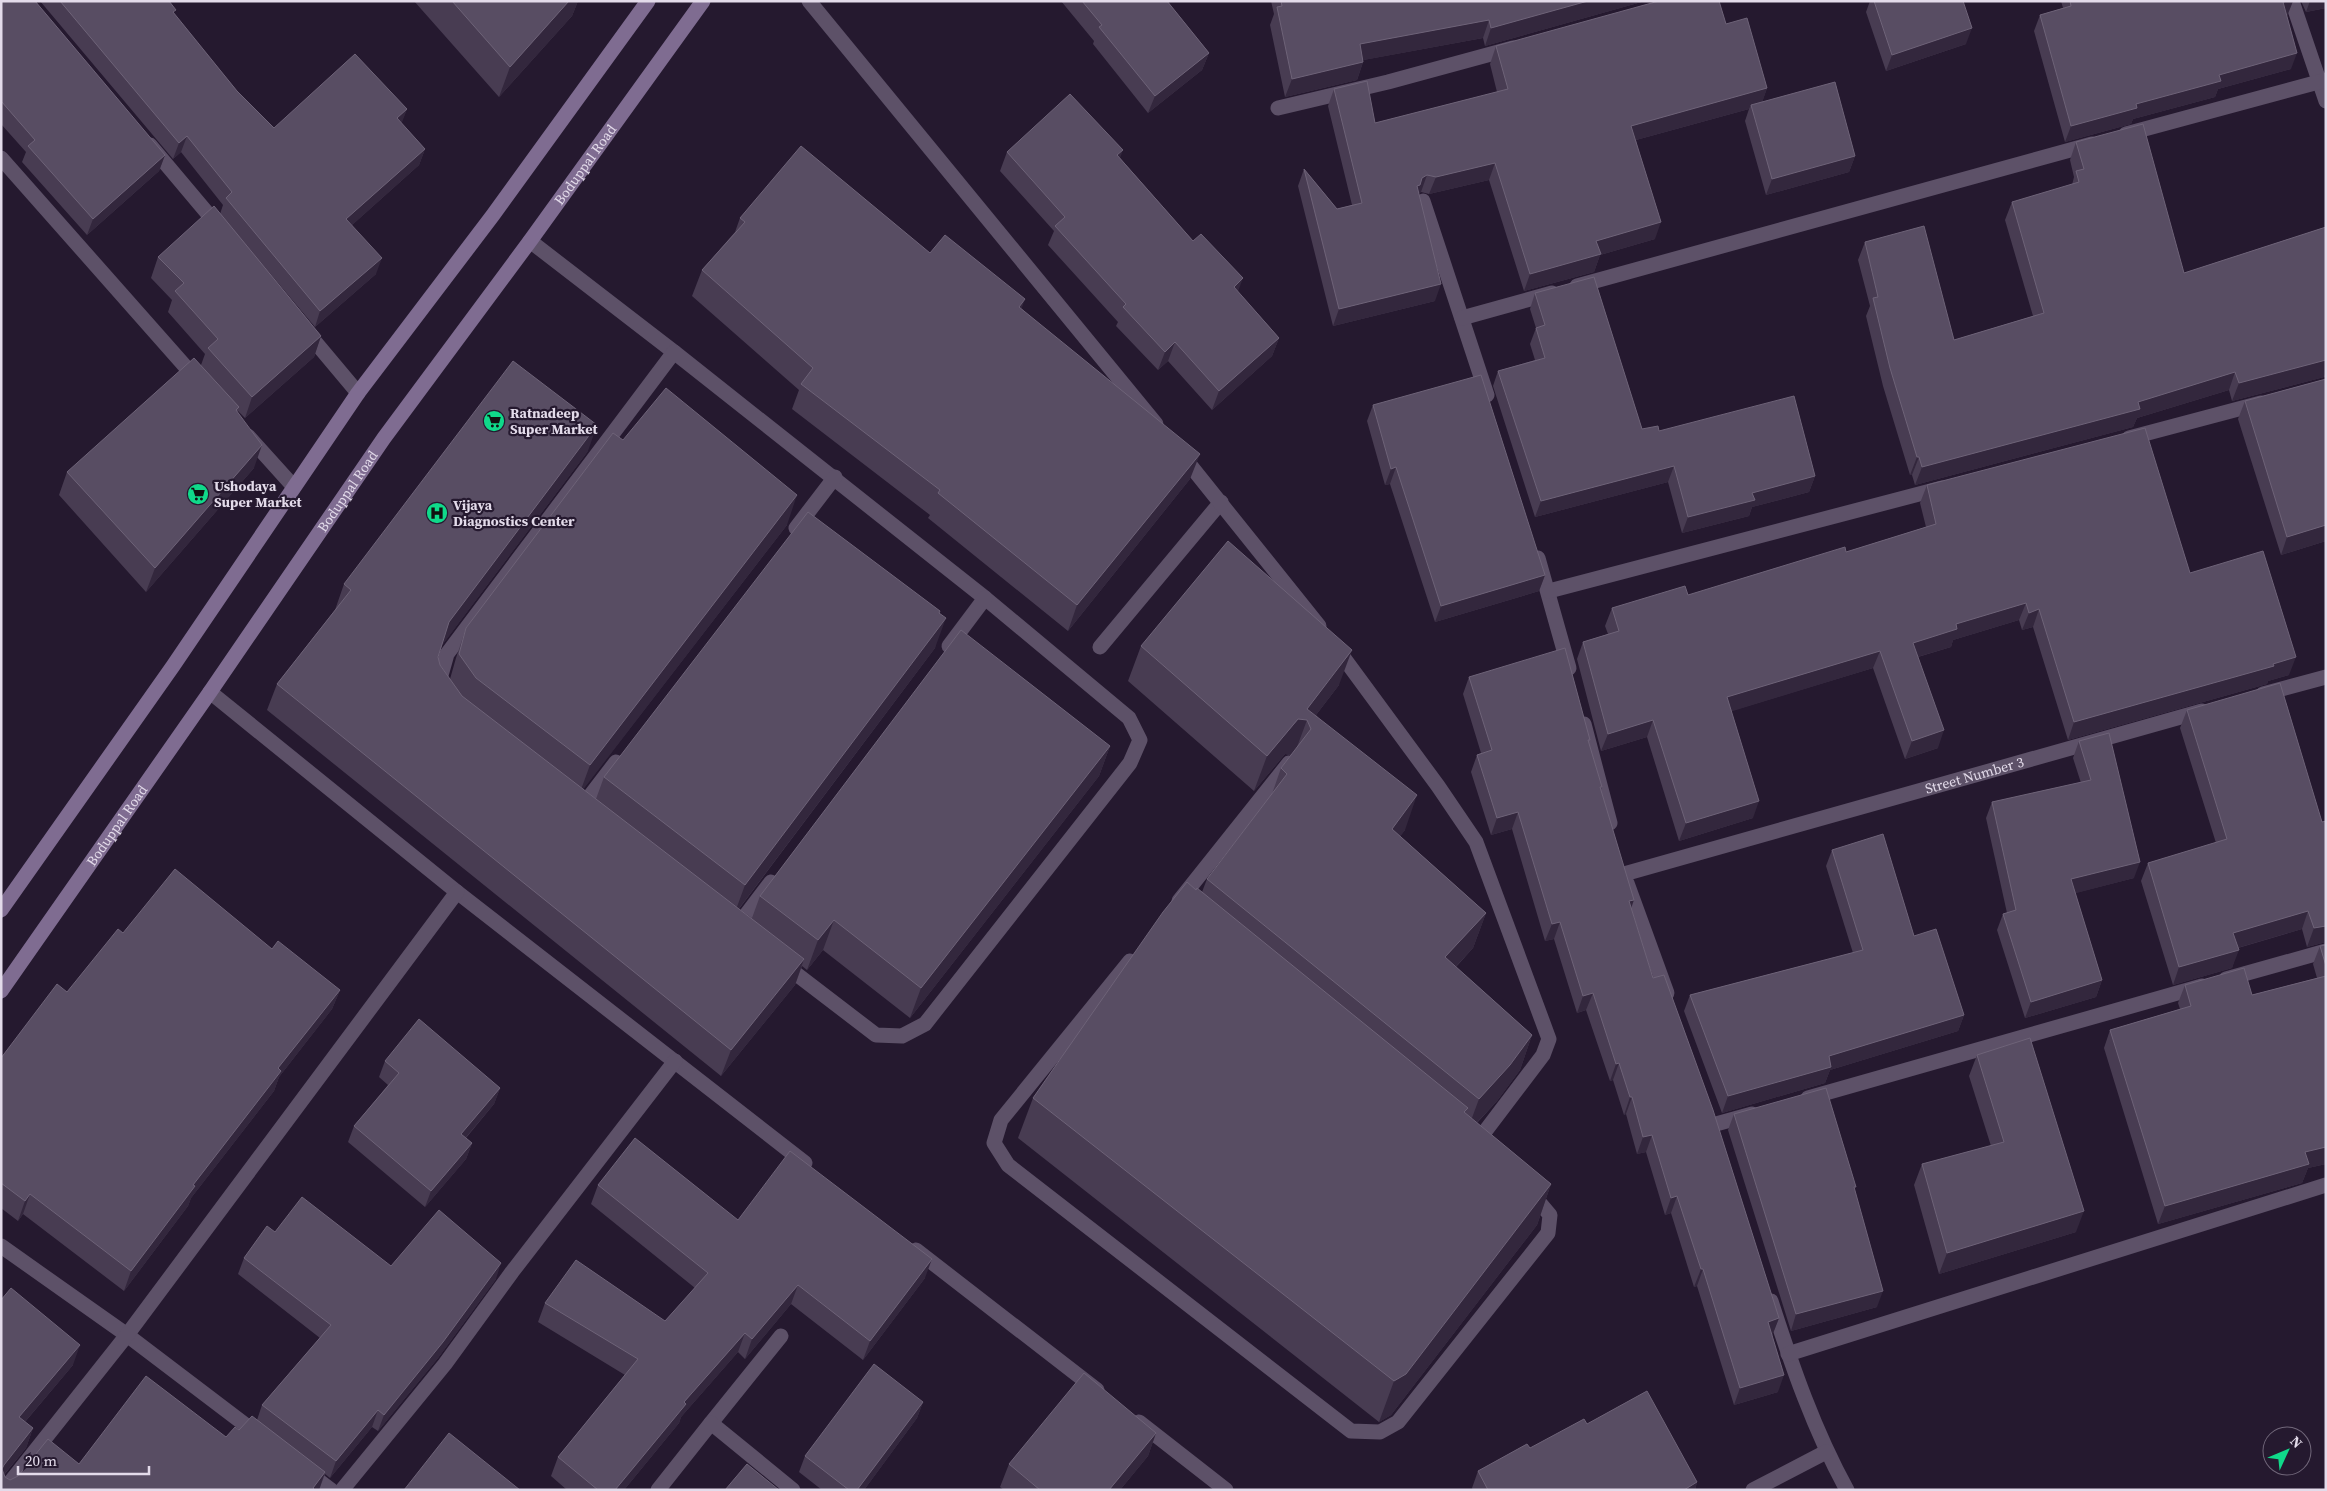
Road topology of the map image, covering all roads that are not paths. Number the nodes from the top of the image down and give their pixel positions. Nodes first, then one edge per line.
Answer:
1 (648, 1) edge
2 (703, 1) edge
3 (809, 1) edge
4 (2292, 1) edge
5 (1530, 43) edge
6 (2322, 81) edge
7 (2326, 101) edge
8 (1278, 108) dead end
9 (143, 137) edge
10 (1, 158) edge
11 (1423, 201) edge
12 (231, 242) edge
13 (530, 242) junction
14 (295, 318) edge
15 (1462, 318) junction
16 (674, 352) junction
17 (208, 391) edge
18 (358, 393) junction
19 (2278, 399) edge
20 (1492, 412) edge
21 (240, 427) edge
22 (2115, 442) edge
23 (835, 477) junction
24 (1952, 485) edge
25 (294, 487) junction
26 (1221, 502) junction
27 (786, 540) edge
28 (1534, 544) edge
29 (1549, 591) junction
30 (985, 598) junction
31 (1100, 647) dead end
32 (938, 661) edge
33 (2326, 677) edge
34 (1574, 686) edge
35 (210, 692) junction
36 (2249, 698) edge
37 (2220, 706) edge
38 (1581, 714) edge
39 (623, 754) edge
40 (1289, 763) edge
41 (580, 809) junction
42 (1614, 837) edge
43 (1619, 856) edge
44 (778, 873) edge
45 (1624, 874) junction
46 (457, 892) junction
47 (1, 910) edge
48 (1180, 915) edge
49 (736, 928) junction
50 (1142, 947) edge
51 (2326, 950) edge
52 (1, 991) edge
53 (1671, 1004) edge
54 (675, 1061) junction
55 (1792, 1102) edge
56 (1763, 1110) edge
57 (1722, 1142) edge
58 (1471, 1150) edge
59 (816, 1172) edge
60 (1516, 1185) edge
61 (2326, 1185) edge
62 (903, 1240) edge
63 (1, 1246) edge
64 (1768, 1290) edge
65 (126, 1335) junction
66 (781, 1336) dead end
67 (1788, 1354) junction
68 (1108, 1398) edge
69 (1124, 1410) edge
70 (711, 1423) junction
71 (268, 1442) edge
72 (1826, 1452) junction
73 (292, 1460) edge
74 (4, 1490) edge
75 (331, 1490) edge
76 (342, 1490) edge
77 (658, 1490) edge
78 (793, 1490) edge
79 (1226, 1490) edge
80 (1753, 1490) edge
81 (1847, 1490) edge

1 - 18 street
2 - 13 street, Boduppal Road
3 - 26 street
4 - 6 street
5 - 8 street
6 - 7 street
6 - 15 street
9 - 12 street
10 - 17 street
11 - 15 street
13 - 16 street
13 - 35 street, Boduppal Road
14 - 18 street
15 - 20 street
16 - 23 street
16 - 41 street
18 - 25 street
19 - 22 street
21 - 25 street
23 - 27 street
23 - 30 street
24 - 29 street
25 - 47 street
26 - 31 street
26 - 58 street
28 - 29 street
29 - 34 street
30 - 32 street
30 - 49 street
33 - 36 street
35 - 46 street
35 - 52 street, Boduppal Road
37 - 45 street, Street Number 3
38 - 42 street
39 - 41 street
40 - 48 street
41 - 49 street
43 - 45 street
44 - 49 street
45 - 53 street
46 - 54 street
46 - 65 street
50 - 60 street
51 - 55 street
54 - 59 street
54 - 76 street
56 - 57 street
61 - 67 street
62 - 68 street
63 - 65 street
64 - 67 street
65 - 71 street
65 - 74 street
66 - 70 street
67 - 72 street
69 - 79 street
70 - 77 street
70 - 78 street
72 - 80 street
72 - 81 street
73 - 75 street

